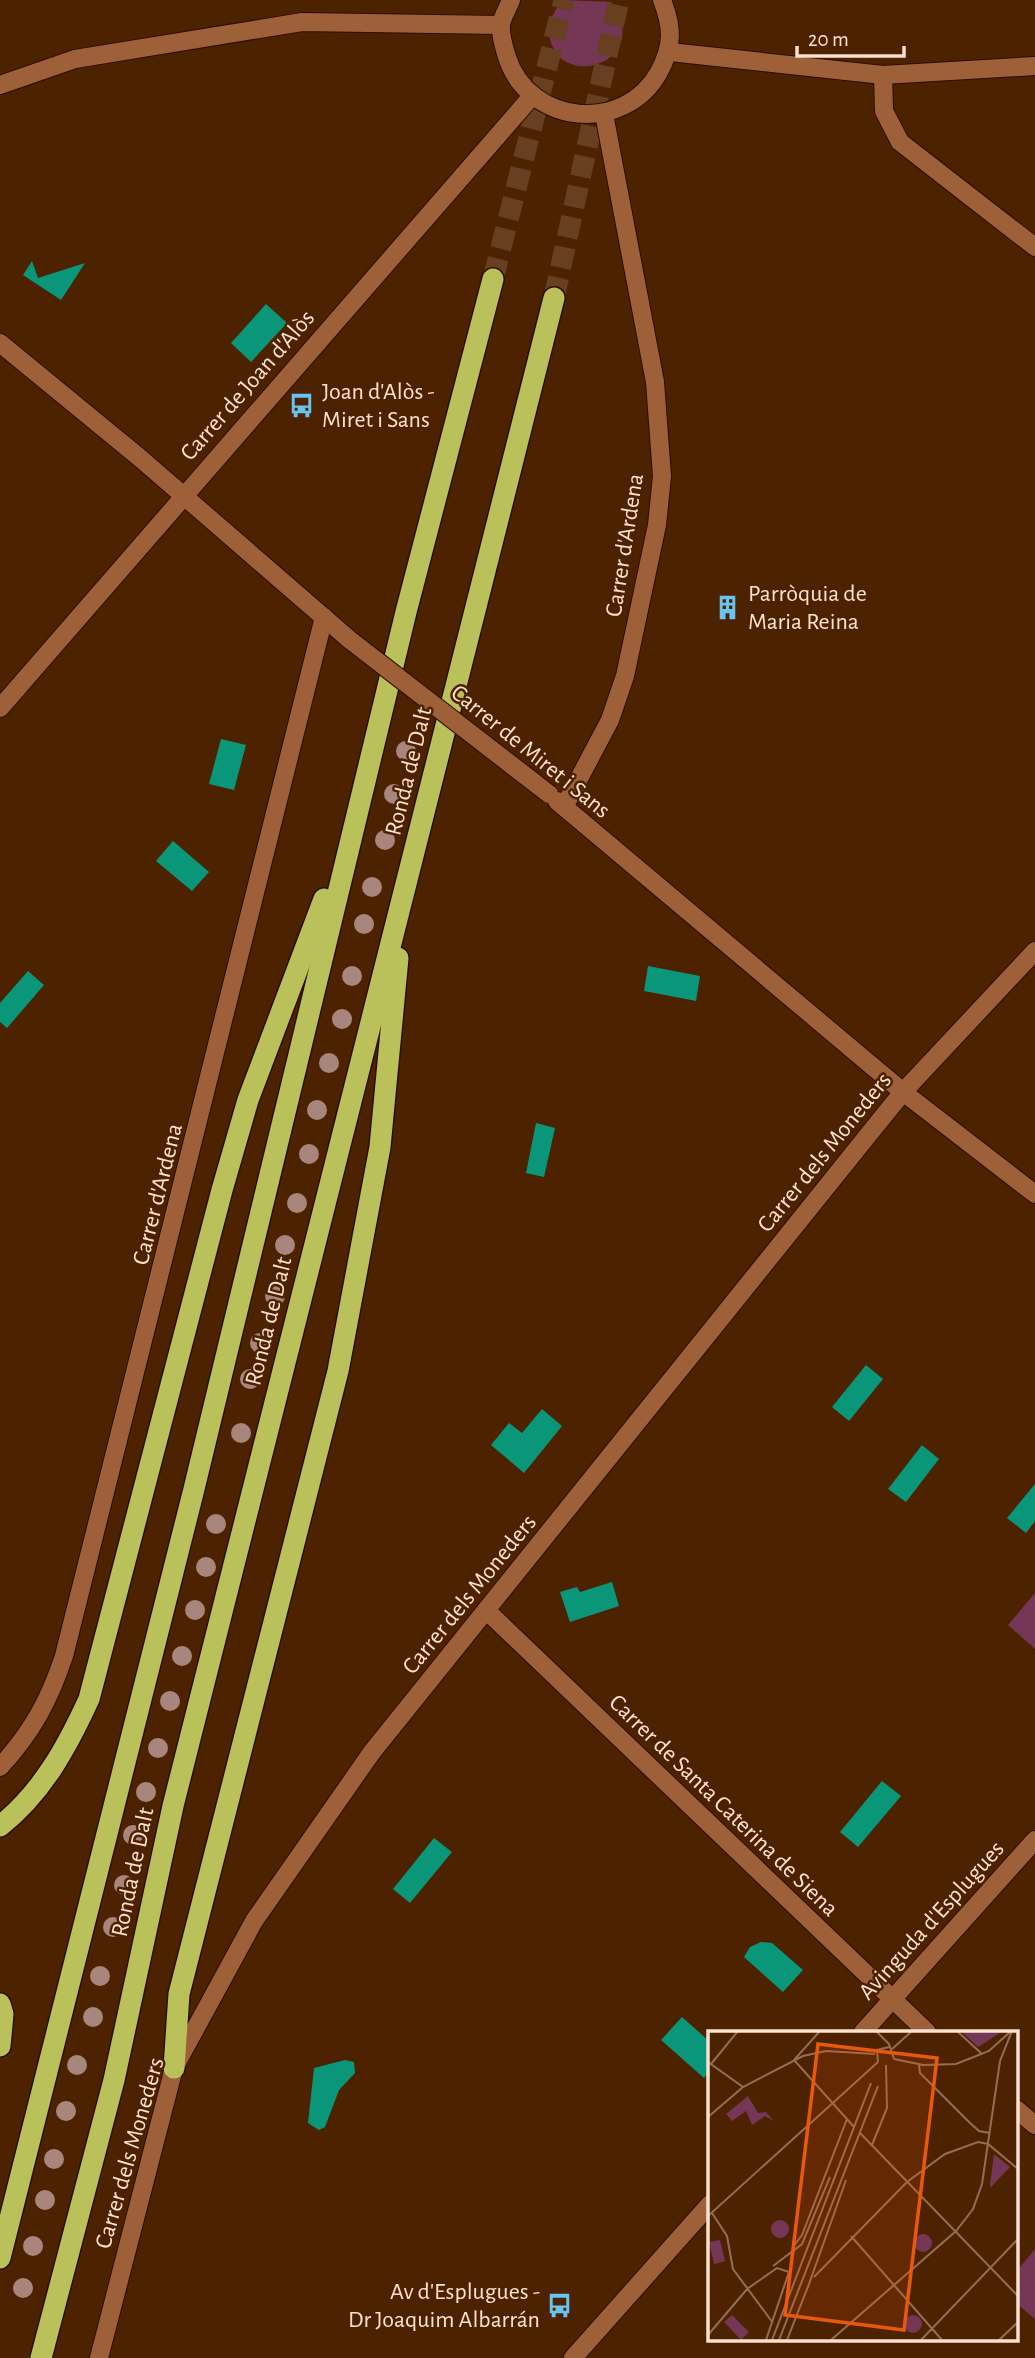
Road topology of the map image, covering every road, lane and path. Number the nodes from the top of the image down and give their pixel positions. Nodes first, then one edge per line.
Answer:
1 (511, 0) edge
2 (662, 0) edge
3 (501, 25) junction
4 (670, 52) junction
5 (1035, 66) edge
6 (883, 75) junction
7 (0, 85) edge
8 (533, 95) junction
9 (604, 114) junction
10 (1035, 247) edge
11 (493, 279) tunnel mouth
12 (554, 298) tunnel mouth
13 (0, 342) edge
14 (183, 495) junction
15 (324, 617) junction
16 (0, 708) edge
17 (564, 807) junction
18 (357, 812) junction
19 (402, 904) junction
20 (1035, 951) edge
21 (903, 1092) junction
22 (1035, 1194) edge
23 (488, 1612) junction
24 (0, 1767) edge
25 (0, 1826) edge
26 (1035, 1840) edge
27 (891, 2001) junction
28 (0, 2004) edge
29 (864, 2031) edge
30 (926, 2031) edge
31 (0, 2046) edge
32 (174, 2068) junction
33 (1018, 2111) edge
34 (1035, 2125) edge
35 (708, 2205) edge
36 (0, 2258) edge
37 (41, 2358) edge
38 (99, 2358) edge
39 (573, 2358) edge

1 - 3 street
2 - 4 street
3 - 7 street
3 - 8 street
4 - 6 street
4 - 9 street
5 - 6 street
6 - 10 street
8 - 9 street
8 - 14 street, Carrer de Joan d'Alòs
9 - 17 street, Carrer d'Ardena
11 - 18 highway, Ronda de Dalt
12 - 19 highway, Ronda de Dalt
13 - 14 street, Carrer de Miret i Sans
14 - 15 street, Carrer de Miret i Sans
14 - 16 street, Carrer de Joan d'Alòs
15 - 17 street, Carrer de Miret i Sans, bridge
15 - 24 street, Carrer d'Ardena
17 - 21 street, Carrer de Miret i Sans
18 - 25 highway
18 - 36 highway, Ronda de Dalt
19 - 32 highway
19 - 37 highway, Ronda de Dalt
20 - 21 street, Carrer dels Moneders
21 - 22 street, Carrer de Miret i Sans
21 - 23 street, Carrer dels Moneders
23 - 27 street, Carrer de Santa Caterina de Siena
23 - 32 street, Carrer dels Moneders
26 - 27 street, Avinguda d'Esplugues
27 - 29 street, Avinguda d'Esplugues
27 - 30 street, Carrer de Santa Caterina de Siena
28 - 31 highway
32 - 38 street, Carrer dels Moneders
33 - 34 street
35 - 39 street

